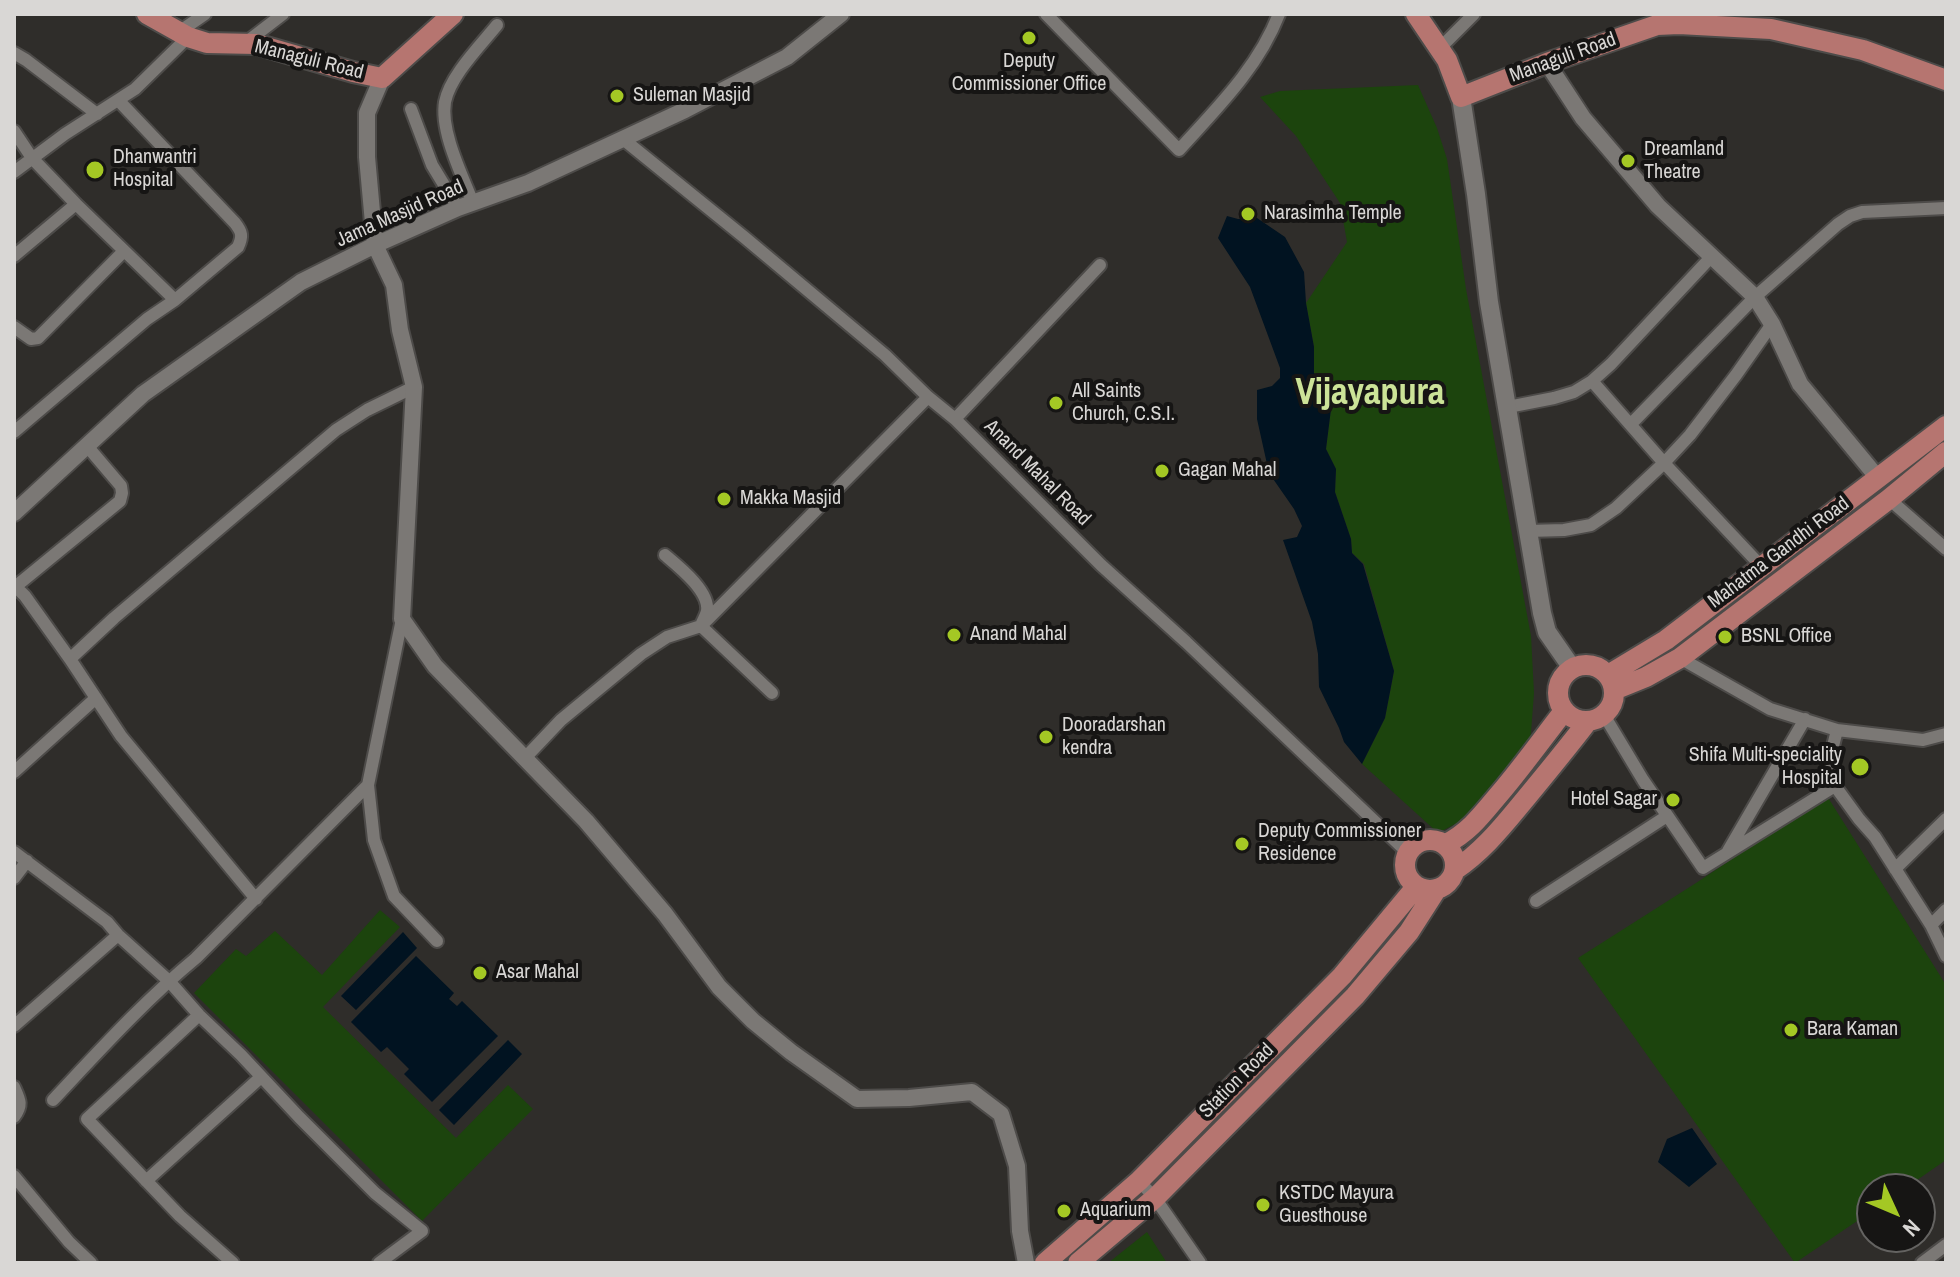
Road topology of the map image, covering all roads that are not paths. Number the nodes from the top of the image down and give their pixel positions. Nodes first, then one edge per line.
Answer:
1 (147, 14) edge
2 (205, 14) edge
3 (283, 14) edge
4 (841, 14) edge
5 (1046, 14) edge
6 (1279, 14) edge
7 (1416, 14) edge
8 (1474, 14) edge
9 (444, 17) edge
10 (1651, 19) edge
11 (497, 25) dead end
12 (184, 35) junction
13 (244, 44) junction
14 (1439, 49) junction
15 (14, 53) edge
16 (1547, 63) junction
17 (382, 78) junction
18 (1946, 80) edge
19 (1461, 97) junction
20 (119, 101) junction
21 (411, 109) dead end
22 (97, 114) junction
23 (14, 131) edge
24 (623, 139) junction
25 (32, 158) junction
26 (14, 172) edge
27 (76, 204) junction
28 (465, 205) junction
29 (1946, 208) edge
30 (375, 245) junction
31 (124, 251) junction
32 (14, 256) edge
33 (1712, 256) junction
34 (1100, 265) dead end
35 (1755, 297) junction
36 (175, 300) junction
37 (1772, 324) junction
38 (14, 327) edge
39 (1592, 381) junction
40 (414, 387) junction
41 (928, 397) junction
42 (1508, 407) junction
43 (955, 419) junction
44 (1631, 424) junction
45 (1946, 426) edge
46 (14, 432) edge
47 (87, 446) junction
48 (1946, 452) edge
49 (1664, 463) junction
50 (1878, 478) junction
51 (1889, 499) junction
52 (14, 513) edge
53 (1528, 531) junction
54 (1946, 549) edge
55 (665, 555) dead end
56 (1762, 567) junction
57 (15, 586) edge
58 (402, 619) junction
59 (701, 626) junction
60 (1680, 658) junction
61 (70, 659) junction
62 (1572, 668) junction
63 (1611, 683) junction
64 (772, 693) dead end
65 (96, 698) junction
66 (1564, 711) junction
67 (1596, 718) junction
68 (1805, 719) junction
69 (1837, 730) junction
70 (1946, 734) edge
71 (1923, 740) junction
72 (1946, 746) edge
73 (524, 759) junction
74 (14, 772) edge
75 (368, 785) junction
76 (1835, 786) junction
77 (1667, 816) junction
78 (1946, 819) edge
79 (1446, 844) junction
80 (14, 852) edge
81 (1408, 853) junction
82 (1727, 853) junction
83 (27, 861) junction
84 (1895, 869) junction
85 (1455, 870) junction
86 (14, 878) edge
87 (1426, 888) junction
88 (256, 899) junction
89 (1536, 901) dead end
90 (1946, 910) edge
91 (1931, 925) junction
92 (118, 935) junction
93 (437, 941) dead end
94 (1946, 956) edge
95 (169, 981) junction
96 (199, 1015) junction
97 (14, 1026) edge
98 (261, 1077) junction
99 (14, 1087) edge
100 (53, 1100) dead end
101 (14, 1117) edge
102 (14, 1176) edge
103 (146, 1181) junction
104 (1139, 1181) junction
105 (1155, 1198) junction
106 (1946, 1245) edge
107 (91, 1263) edge
108 (233, 1263) edge
109 (379, 1263) edge
110 (1026, 1263) edge
111 (1045, 1263) edge
112 (1078, 1263) edge
113 (1200, 1263) edge
114 (1922, 1263) edge

1 - 12 main road, Managuli Road
2 - 12 street
3 - 13 street
4 - 24 street, Jama Masjid Road
5 - 6 street
7 - 14 main road
8 - 14 street
9 - 17 main road, Managuli Road
10 - 16 main road, Managuli Road
10 - 18 main road, Managuli Road
11 - 28 street
12 - 13 main road, Managuli Road
12 - 20 street
13 - 17 main road, Managuli Road
14 - 19 main road
15 - 22 street
16 - 19 main road, Managuli Road
16 - 33 street
17 - 30 street
19 - 42 main road
20 - 22 street
20 - 36 street
21 - 28 street
22 - 25 street
23 - 25 street
24 - 28 street, Jama Masjid Road
24 - 41 street, Anand Mahal Road
25 - 26 street
25 - 27 street
27 - 31 street
27 - 32 street
28 - 30 street, Jama Masjid Road
29 - 35 street
30 - 40 street
30 - 47 street, Jama Masjid Road
31 - 36 street
31 - 38 street
33 - 35 street
33 - 39 street
34 - 43 street
35 - 37 street
35 - 44 street
36 - 46 street
37 - 49 street
37 - 50 street
39 - 42 street
39 - 44 street
40 - 58 street
40 - 61 street
41 - 43 street, Anand Mahal Road
41 - 59 street
42 - 53 main road
43 - 81 street, Anand Mahal Road
44 - 49 street
45 - 50 main road, Mahatma Gandhi Road
47 - 52 street, Jama Masjid Road
47 - 57 street
48 - 51 main road, Mahatma Gandhi Road
49 - 53 street
49 - 56 street
50 - 56 main road, Mahatma Gandhi Road
51 - 54 street
51 - 60 main road, Mahatma Gandhi Road
53 - 62 main road
55 - 59 street
56 - 63 main road, Mahatma Gandhi Road
57 - 61 street
58 - 73 street
58 - 75 street
59 - 64 street
59 - 73 street
60 - 63 main road, Mahatma Gandhi Road
60 - 68 street
61 - 65 street
62 - 63 main road
62 - 66 main road
63 - 67 main road
65 - 74 street
65 - 88 street
66 - 67 main road
66 - 79 main road
67 - 77 street
67 - 85 main road
68 - 69 street
68 - 82 street
69 - 71 street
69 - 76 street
70 - 71 street
71 - 72 street
73 - 110 street
75 - 88 street
75 - 93 street
76 - 82 street
76 - 84 street
77 - 82 street
77 - 89 street
78 - 84 street
79 - 81 main road
79 - 85 main road
80 - 83 street
81 - 87 main road
83 - 86 street
83 - 92 street
84 - 91 street
85 - 87 main road
87 - 104 main road, Station Road
87 - 105 main road, Station Road
88 - 95 street
90 - 91 street
91 - 94 street
92 - 95 street
92 - 97 street
95 - 96 street
95 - 100 street
96 - 98 street
96 - 103 street
98 - 103 street
98 - 109 street
99 - 101 street
102 - 107 street
103 - 108 street
104 - 105 street
104 - 111 main road, Station Road
105 - 112 main road, Station Road
105 - 113 street
106 - 114 street

